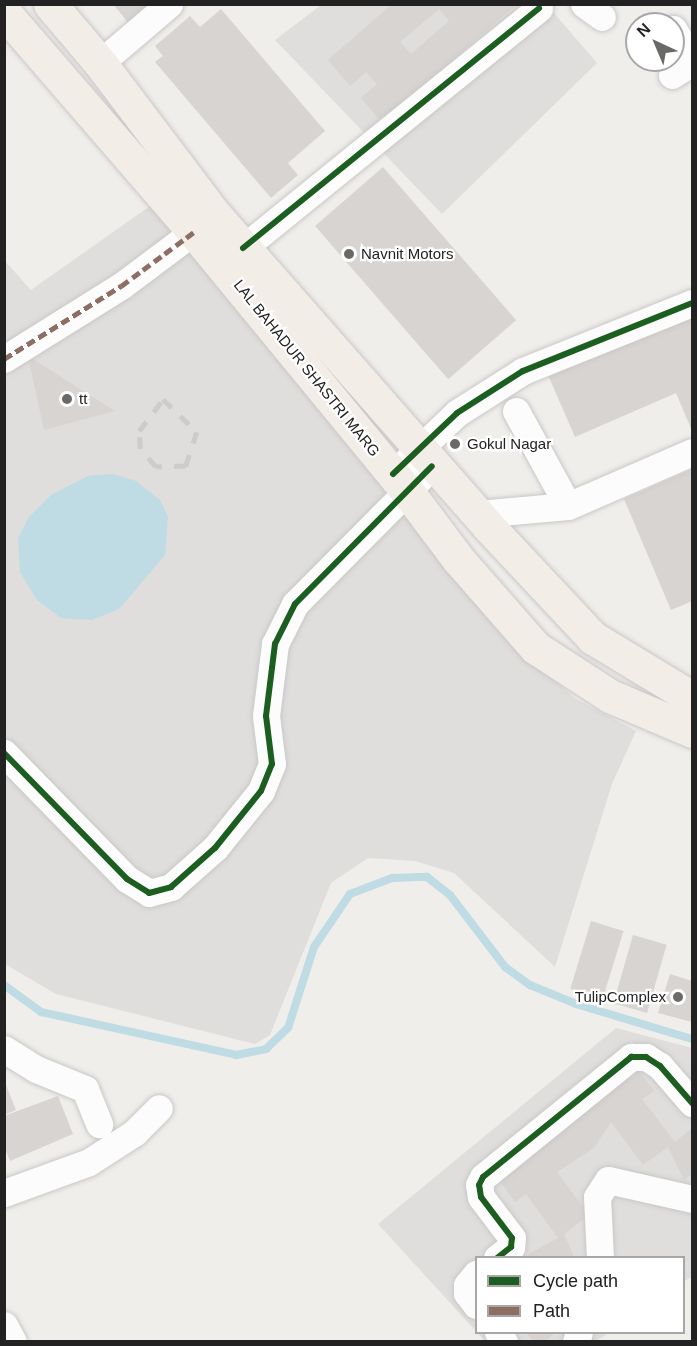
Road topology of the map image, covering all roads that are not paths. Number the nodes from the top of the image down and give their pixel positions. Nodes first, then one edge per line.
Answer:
1 (50, 4) edge
2 (169, 4) edge
3 (539, 8) dead end
4 (4, 12) edge
5 (100, 63) junction
6 (205, 224) junction
7 (243, 249) junction
8 (693, 303) edge
9 (4, 359) edge
10 (516, 411) dead end
11 (693, 452) edge
12 (425, 456) junction
13 (400, 482) junction
14 (568, 506) junction
15 (484, 520) junction
16 (458, 559) junction
17 (506, 582) junction
18 (693, 698) edge
19 (693, 708) edge
20 (693, 731) edge
21 (4, 753) edge
22 (4, 1049) edge
23 (693, 1103) edge
24 (159, 1108) dead end
25 (99, 1124) dead end
26 (4, 1194) edge
27 (693, 1198) edge
28 (498, 1256) edge
29 (600, 1256) edge
30 (475, 1276) edge
31 (475, 1303) edge
32 (4, 1325) edge
33 (13, 1341) edge

1 - 5 main road, LAL BAHADUR SHASTRI MARG
2 - 5 street
3 - 7 street
4 - 6 main road, LAL BAHADUR SHASTRI MARG
5 - 6 main road, LAL BAHADUR SHASTRI MARG
6 - 7 main road, LAL BAHADUR SHASTRI MARG
6 - 9 street
6 - 13 main road, LAL BAHADUR SHASTRI MARG
7 - 12 main road, LAL BAHADUR SHASTRI MARG
8 - 12 street
10 - 14 street
11 - 14 street
12 - 13 street
12 - 15 main road, LAL BAHADUR SHASTRI MARG
13 - 16 main road, LAL BAHADUR SHASTRI MARG
13 - 21 street
14 - 15 street
15 - 17 main road
15 - 18 main road, LAL BAHADUR SHASTRI MARG
16 - 17 main road
16 - 20 main road, LAL BAHADUR SHASTRI MARG
17 - 19 main road
22 - 25 street
23 - 28 street
24 - 26 street
27 - 29 street
30 - 31 street
32 - 33 street

